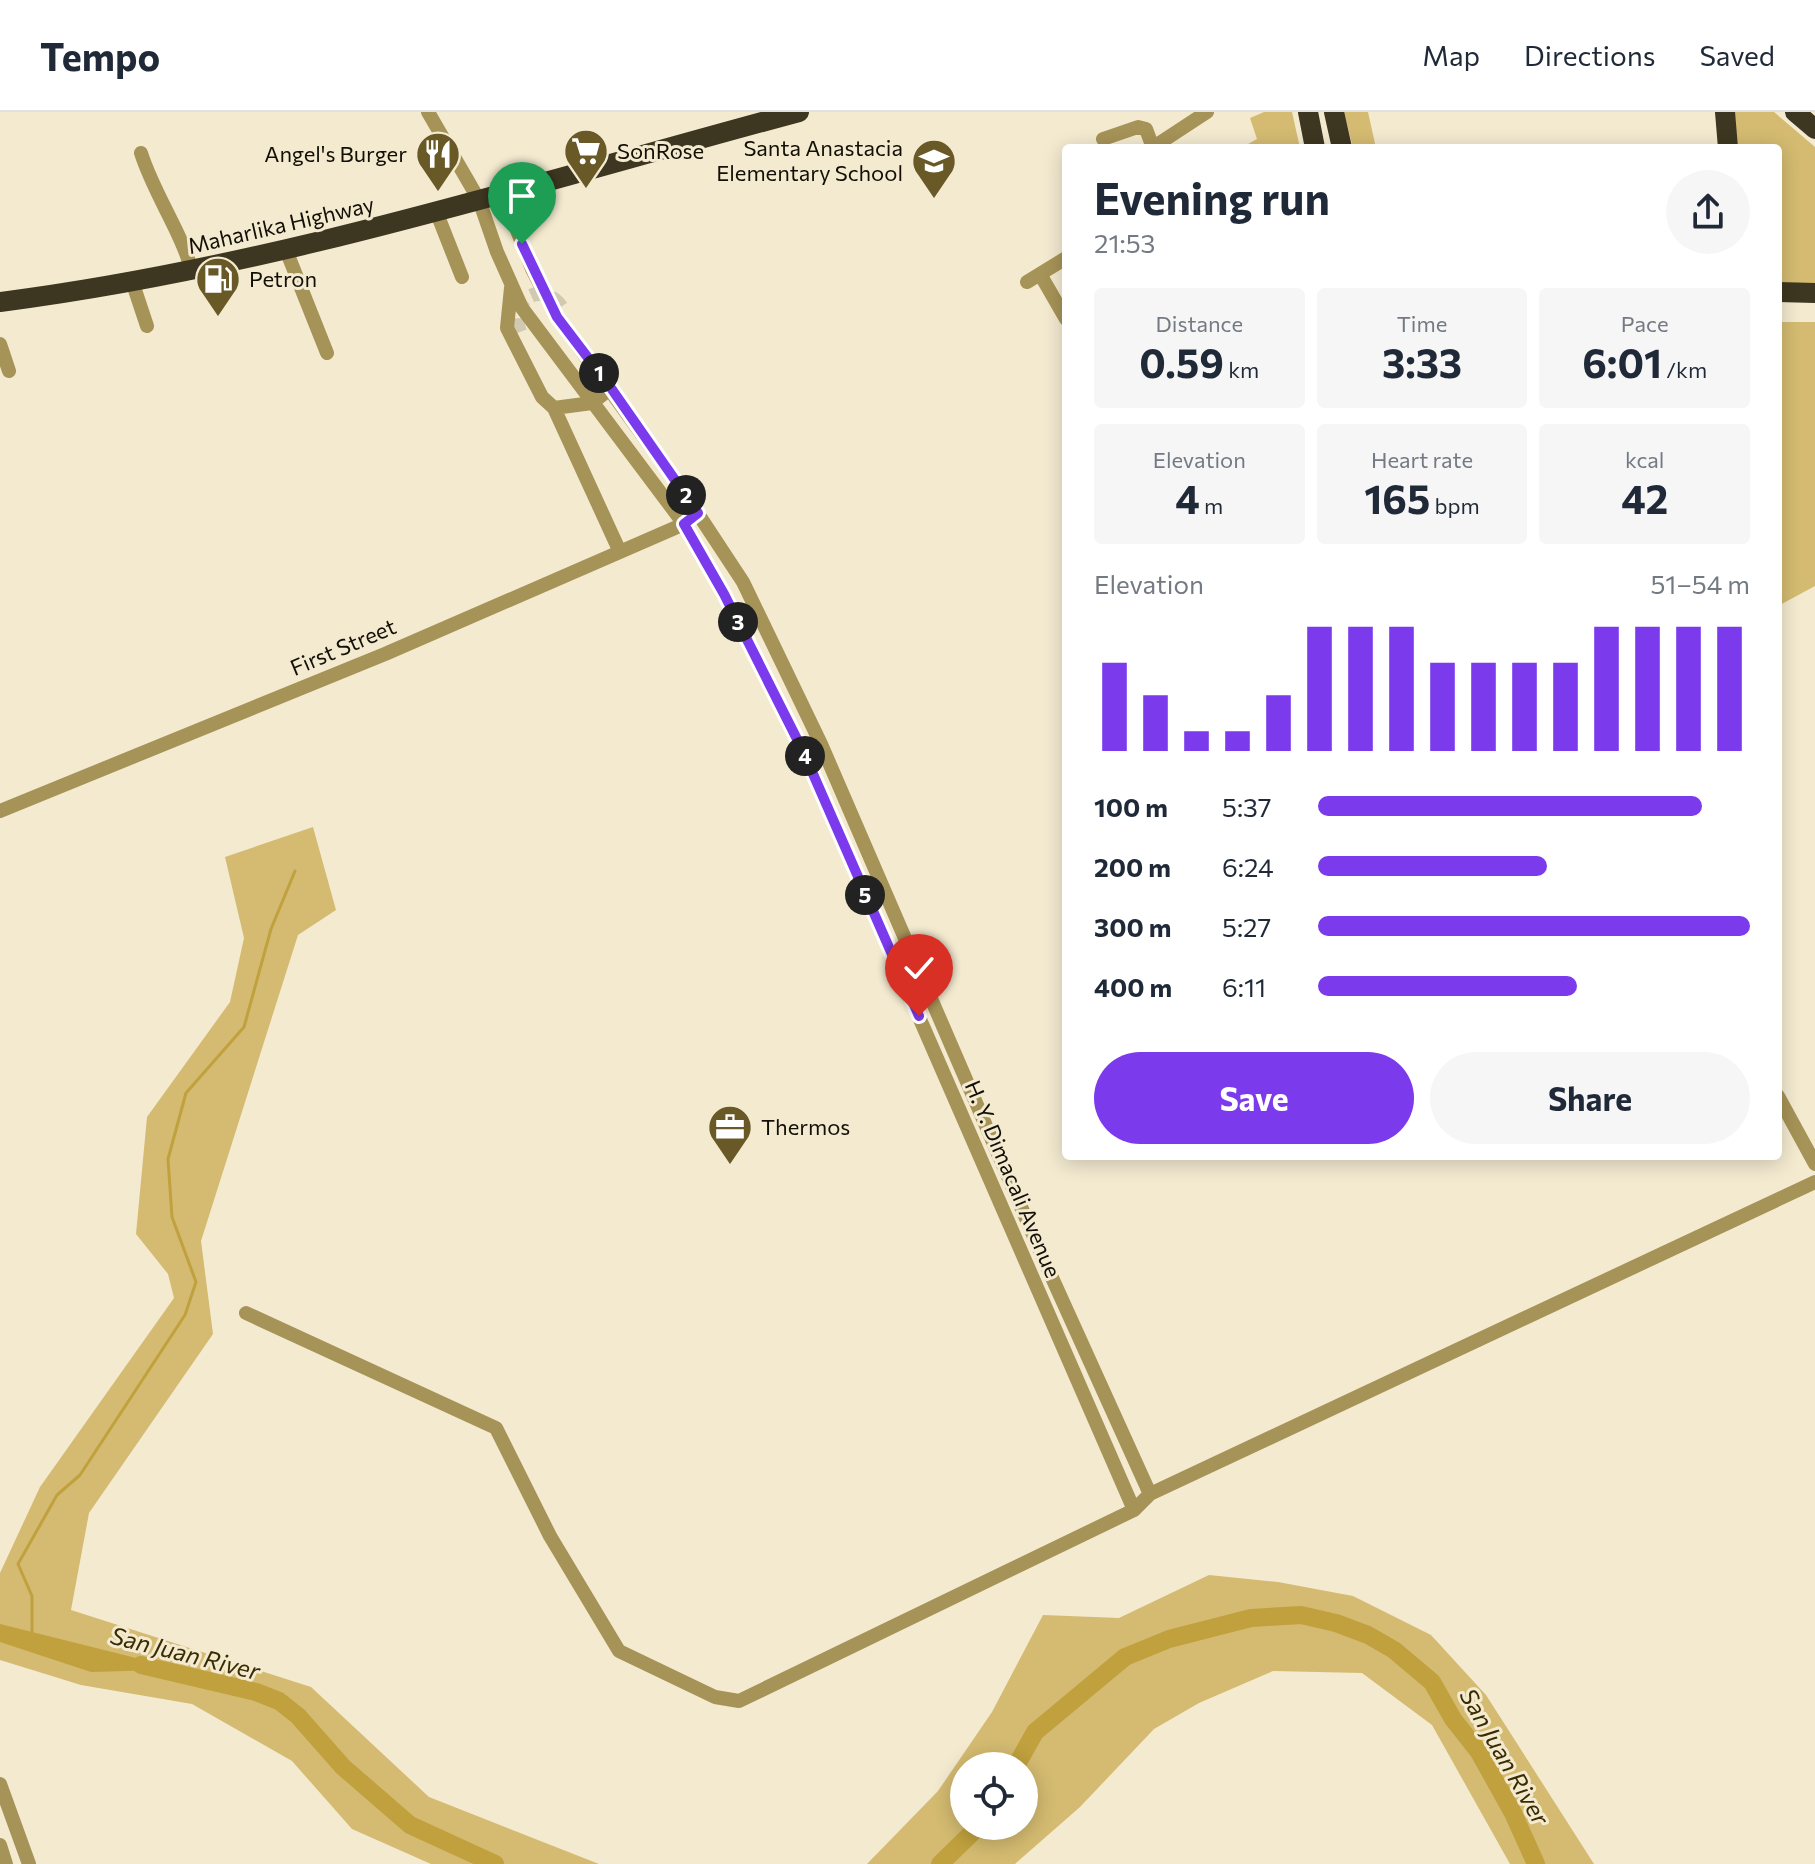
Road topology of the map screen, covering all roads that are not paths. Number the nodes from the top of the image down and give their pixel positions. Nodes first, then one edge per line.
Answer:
1 (428, 112) edge
2 (799, 112) edge
3 (1207, 112) edge
4 (1308, 112) edge
5 (1334, 112) edge
6 (1725, 112) edge
7 (1795, 112) edge
8 (1815, 129) edge
9 (1103, 139) dead end
10 (1151, 144) edge
11 (1158, 144) edge
12 (1314, 144) edge
13 (1341, 144) edge
14 (1728, 144) edge
15 (141, 153) dead end
16 (503, 194) junction
17 (479, 200) junction
18 (436, 211) junction
19 (522, 244) junction
20 (286, 250) junction
21 (497, 252) junction
22 (1062, 260) edge
23 (192, 271) junction
24 (462, 277) dead end
25 (132, 281) junction
26 (511, 283) junction
27 (1782, 292) edge
28 (1815, 293) edge
29 (0, 302) edge
30 (564, 311) tunnel mouth
31 (1062, 314) edge
32 (147, 326) dead end
33 (520, 332) tunnel mouth
34 (0, 344) edge
35 (327, 353) dead end
36 (594, 367) junction
37 (9, 371) dead end
38 (611, 388) junction
39 (542, 397) junction
40 (592, 403) junction
41 (554, 408) junction
42 (698, 513) junction
43 (684, 524) junction
44 (620, 552) junction
45 (821, 744) junction
46 (803, 751) junction
47 (0, 811) edge
48 (1782, 1103) edge
49 (1815, 1164) edge
50 (1815, 1182) edge
51 (246, 1313) dead end
52 (1150, 1494) junction
53 (1134, 1510) junction
54 (0, 1784) edge
55 (0, 1845) edge
56 (6, 1864) edge
57 (29, 1864) edge

1 - 17 street, H. Y. Dimacali Avenue
2 - 16 highway, Maharlika Highway
3 - 11 street
4 - 12 highway
5 - 13 highway
6 - 14 highway
7 - 8 highway
9 - 10 street
15 - 23 street
16 - 17 highway, Maharlika Highway
16 - 19 street, H. Y. Dimacali Avenue
17 - 18 highway, Maharlika Highway
17 - 21 street, H. Y. Dimacali Avenue
18 - 20 highway, Maharlika Highway
18 - 24 street
19 - 21 street
19 - 36 street, H. Y. Dimacali Avenue
20 - 23 highway, Maharlika Highway
20 - 35 street
21 - 26 street, H. Y. Dimacali Avenue
22 - 31 street
23 - 25 highway, Maharlika Highway
25 - 29 highway, Maharlika Highway
25 - 32 street
26 - 39 street
26 - 40 street, H. Y. Dimacali Avenue
27 - 28 highway
30 - 36 street
33 - 39 street
34 - 37 street
36 - 38 street, H. Y. Dimacali Avenue
38 - 40 street
38 - 42 street, H. Y. Dimacali Avenue
39 - 41 street
40 - 41 street
40 - 43 street, H. Y. Dimacali Avenue
41 - 44 street
42 - 43 street, First Street
42 - 45 street, H. Y. Dimacali Avenue
43 - 44 street, First Street
43 - 46 street, H. Y. Dimacali Avenue
44 - 47 street, First Street
45 - 46 street
45 - 52 street, H. Y. Dimacali Avenue
46 - 53 street, H. Y. Dimacali Avenue
48 - 49 street
50 - 52 street
51 - 53 street
52 - 53 street
54 - 57 street
55 - 56 street

